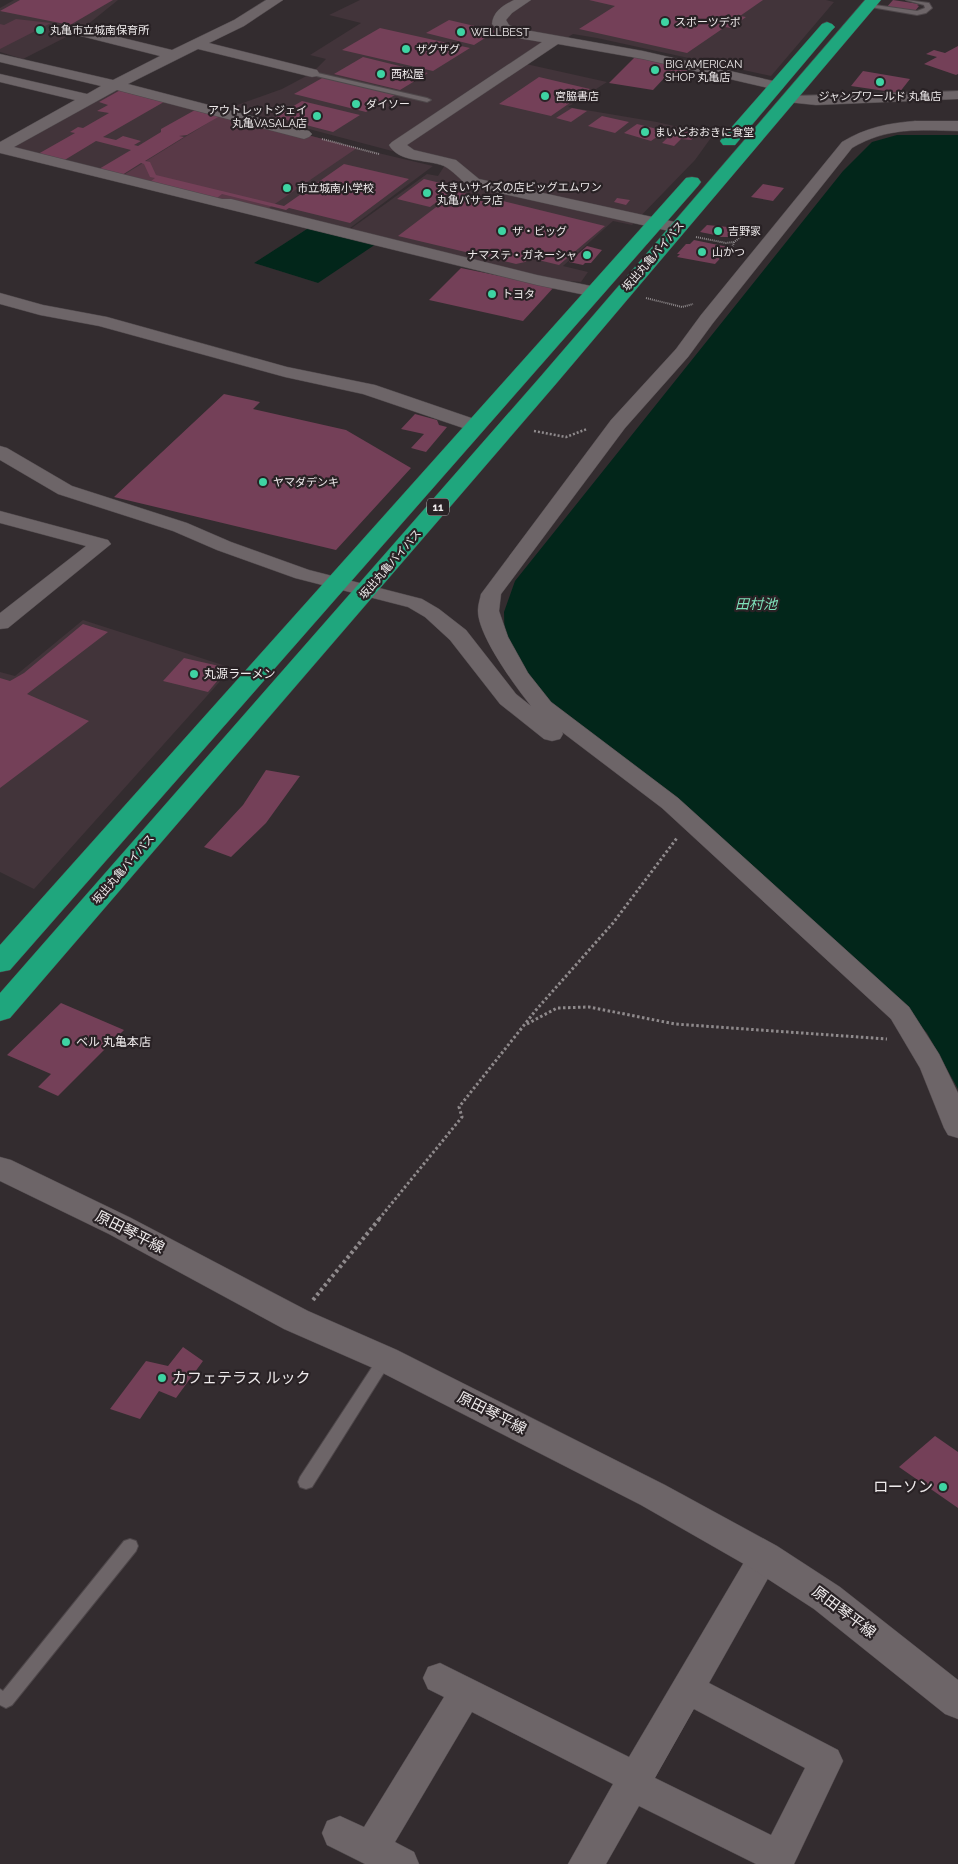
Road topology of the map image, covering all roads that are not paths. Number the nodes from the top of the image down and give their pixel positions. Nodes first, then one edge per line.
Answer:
1 (276, 0) edge
2 (524, 0) edge
3 (909, 0) edge
4 (864, 2) edge
5 (78, 31) dead end
6 (556, 39) junction
7 (195, 44) junction
8 (173, 55) junction
9 (0, 58) edge
10 (312, 73) joint
11 (0, 78) edge
12 (116, 84) junction
13 (784, 92) junction
14 (958, 95) edge
15 (88, 99) junction
16 (427, 100) dead end
17 (958, 126) edge
18 (304, 134) road end
19 (0, 148) edge
20 (669, 228) junction
21 (595, 292) junction
22 (0, 298) edge
23 (476, 426) junction
24 (0, 452) edge
25 (8, 519) edge
26 (0, 534) edge
27 (335, 584) junction
28 (366, 591) junction
29 (0, 623) edge
30 (620, 766) junction
31 (0, 963) edge
32 (0, 1011) edge
33 (958, 1128) edge
34 (0, 1168) edge
35 (385, 1359) junction
36 (306, 1482) dead end
37 (130, 1546) dead end
38 (764, 1557) junction
39 (688, 1689) junction
40 (0, 1697) edge
41 (958, 1702) edge
42 (634, 1781) junction
43 (340, 1833) dead end
44 (386, 1856) edge
45 (586, 1864) edge

1 - 7 street
2 - 6 street
3 - 4 lane
4 - 13 highway, 坂出丸亀バイパス / 11
5 - 8 street
6 - 13 street
6 - 20 street
7 - 8 street
7 - 10 street
8 - 12 street
9 - 12 street
10 - 16 lane
11 - 15 street
12 - 15 street
12 - 18 street
13 - 14 street
13 - 20 highway, 坂出丸亀バイパス / 11
15 - 19 street
17 - 30 street
19 - 21 street
20 - 21 highway, 坂出丸亀バイパス / 11
20 - 28 highway, 坂出丸亀バイパス / 11
21 - 23 highway, 坂出丸亀バイパス / 11
22 - 23 street
23 - 27 highway, 坂出丸亀バイパス / 11
24 - 27 street
25 - 26 street
25 - 29 street
27 - 28 street
27 - 31 highway, 坂出丸亀バイパス / 11
28 - 30 street
28 - 32 highway, 坂出丸亀バイパス / 11
30 - 33 street
34 - 35 main road, 原田琴平線
35 - 36 lane
35 - 38 main road, 原田琴平線
37 - 40 lane
38 - 39 street
38 - 41 main road, 原田琴平線
39 - 42 street
39 - 42 street
42 - 44 street
42 - 45 street
43 - 44 street

